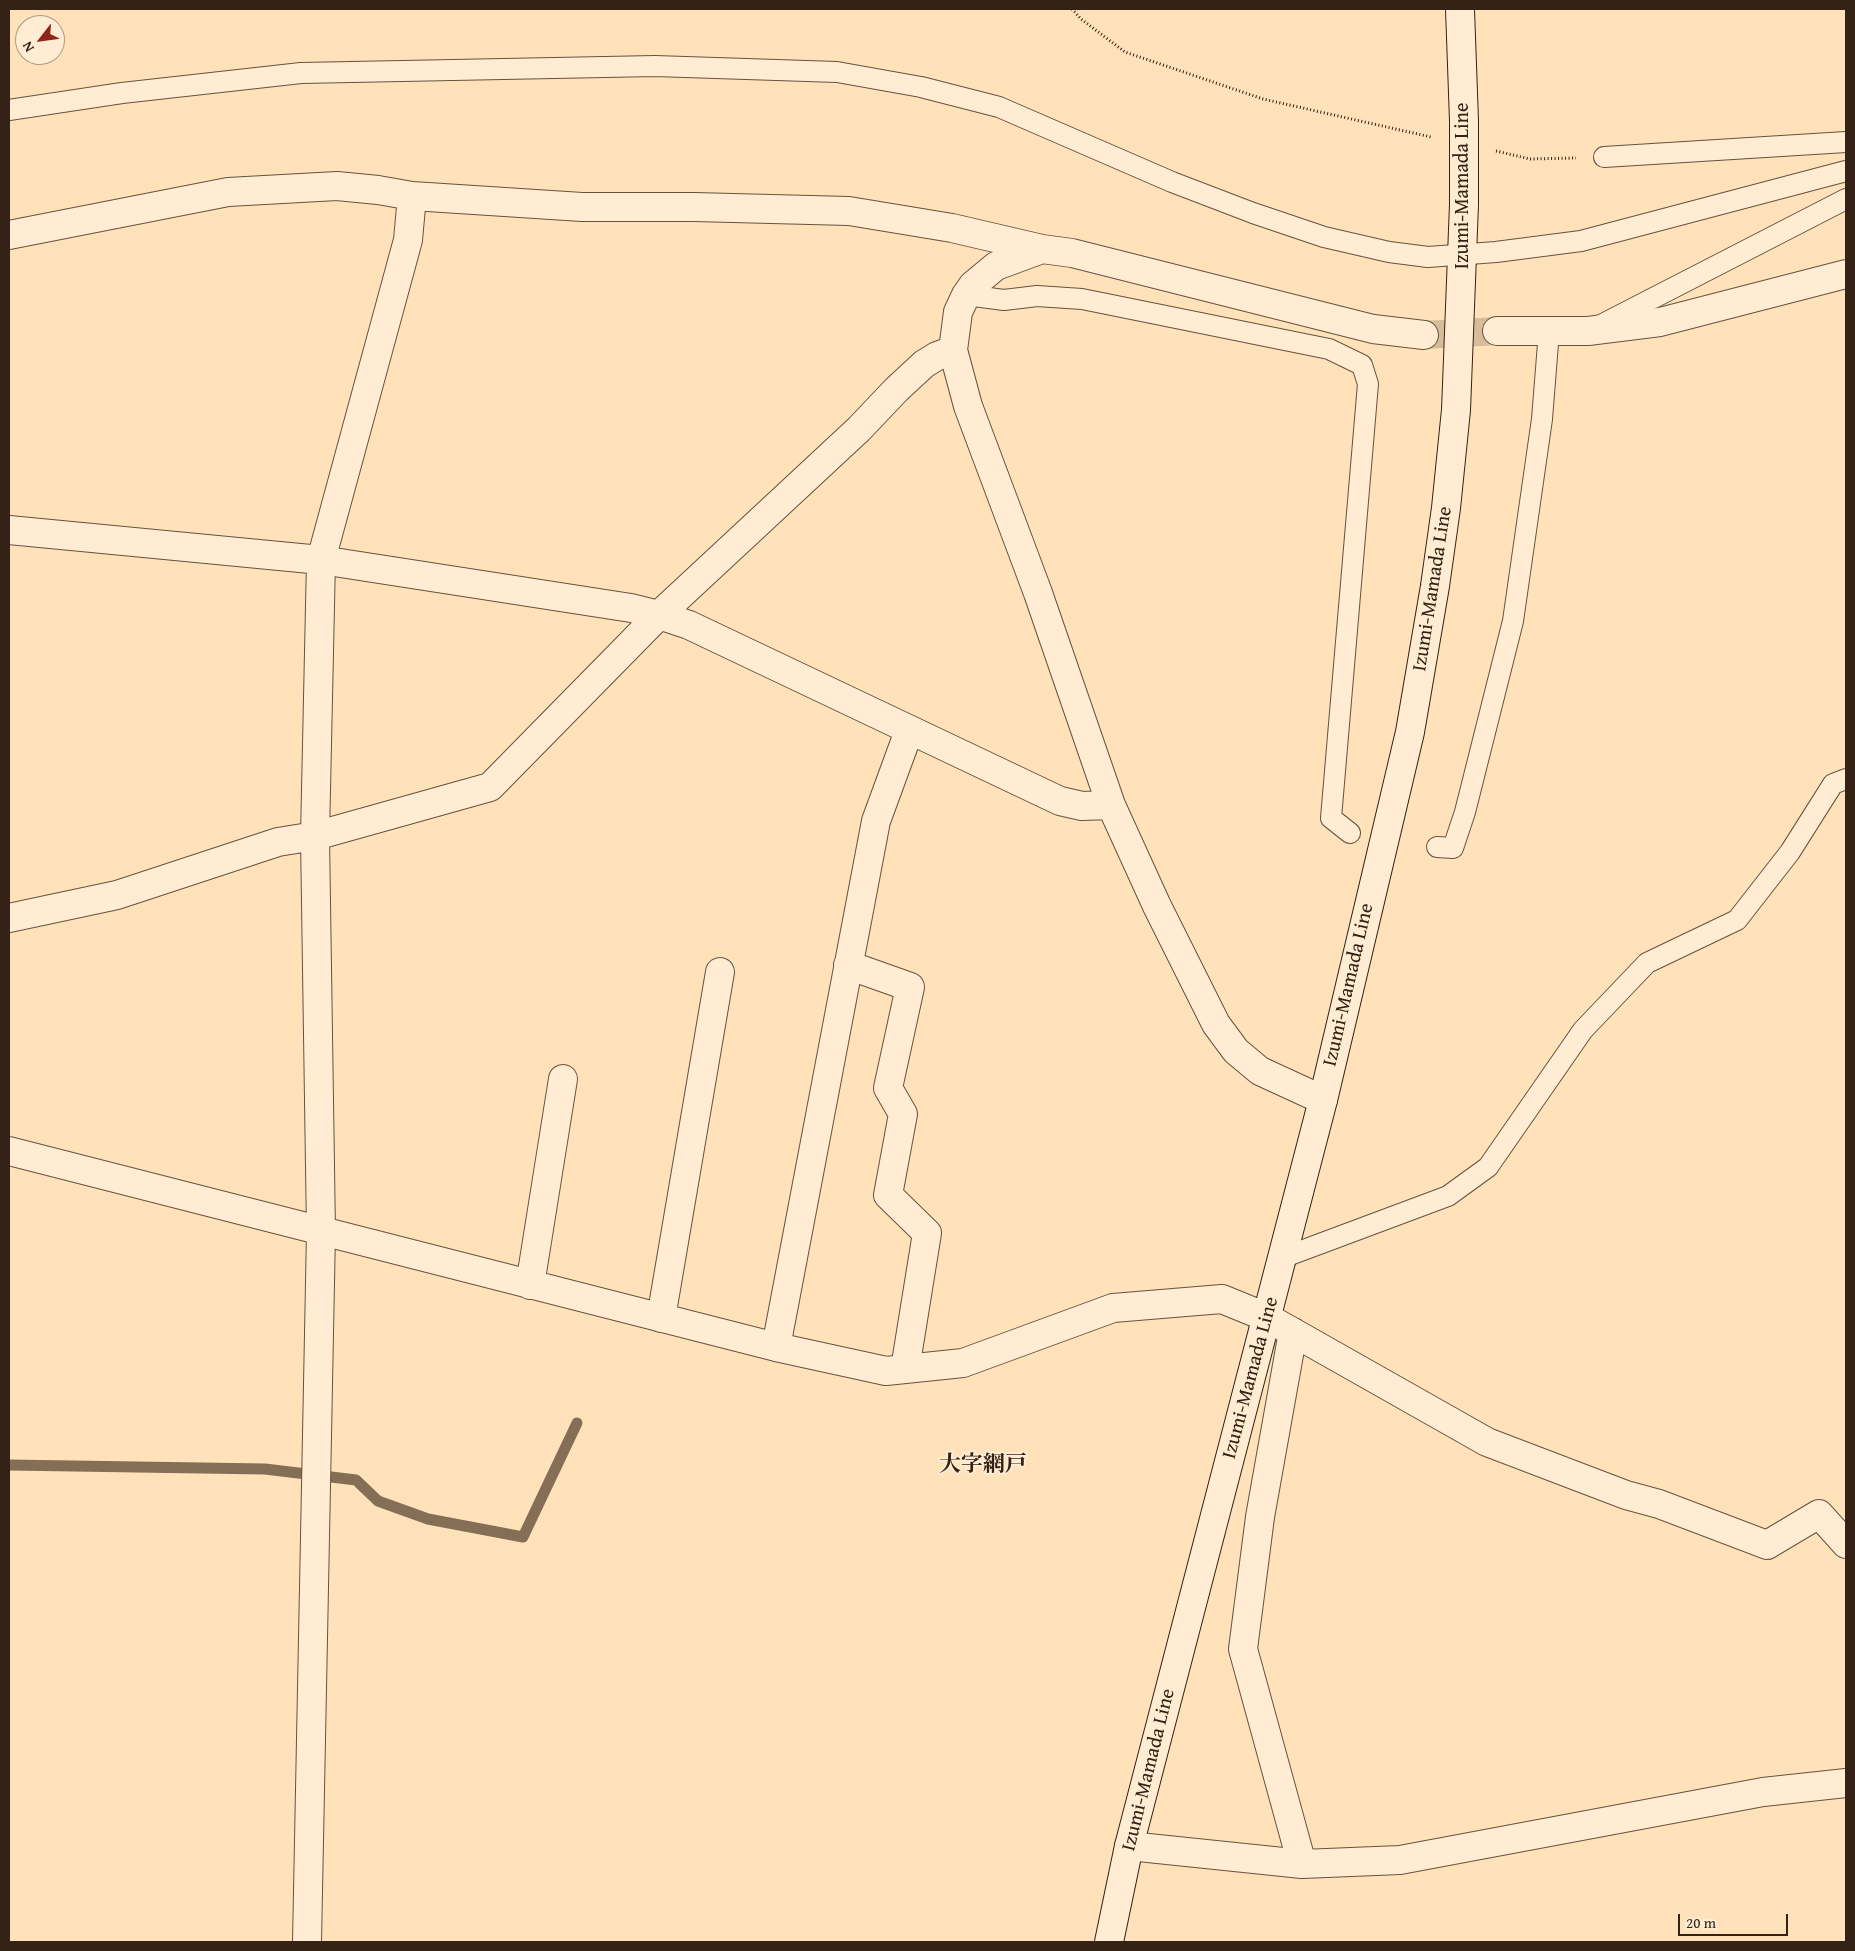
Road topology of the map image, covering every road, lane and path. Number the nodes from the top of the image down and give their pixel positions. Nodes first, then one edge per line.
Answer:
1 (1072, 9) edge
2 (1460, 9) edge
3 (9, 110) edge
4 (1437, 138) dead end
5 (1846, 142) edge
6 (1493, 151) dead end
7 (1604, 157) joint
8 (1846, 172) edge
9 (412, 196) junction
10 (1846, 199) edge
11 (9, 236) edge
12 (1042, 249) junction
13 (1463, 255) junction
14 (1846, 274) edge
15 (966, 295) junction
16 (1497, 331) tunnel mouth
17 (1549, 331) junction
18 (1588, 331) junction
19 (1424, 335) tunnel mouth
20 (954, 350) junction
21 (9, 530) edge
22 (321, 560) junction
23 (659, 615) junction
24 (909, 731) junction
25 (1846, 779) edge
26 (1112, 805) junction
27 (1350, 833) dead end
28 (314, 836) junction
29 (1438, 847) dead end
30 (9, 918) edge
31 (848, 965) junction
32 (720, 972) dead end
33 (563, 1079) dead end
34 (1322, 1100) junction
35 (9, 1151) edge
36 (321, 1232) junction
37 (1282, 1258) junction
38 (530, 1285) junction
39 (1266, 1317) junction
40 (661, 1318) junction
41 (1293, 1332) junction
42 (776, 1348) junction
43 (905, 1369) junction
44 (1846, 1544) edge
45 (1846, 1783) edge
46 (1129, 1846) junction
47 (1302, 1864) junction
48 (307, 1942) edge
49 (1109, 1942) edge

1 - 4 path
2 - 13 street, Izumi-Mamada Line, bridge
3 - 13 lane
5 - 7 lane
6 - 7 path
8 - 13 lane
9 - 11 street
9 - 12 street
9 - 22 street
10 - 18 lane
12 - 15 street
12 - 19 street
13 - 34 street, Izumi-Mamada Line
14 - 18 street
15 - 20 street
15 - 27 lane
16 - 17 street
17 - 18 street
17 - 29 lane
20 - 23 street
20 - 26 street
21 - 22 street
22 - 23 street
22 - 28 street
23 - 24 street
23 - 28 street
24 - 26 street
24 - 31 street
25 - 37 lane
26 - 34 street
28 - 30 street
28 - 36 street
31 - 42 street
31 - 43 street
32 - 40 street
33 - 38 street
34 - 37 street, Izumi-Mamada Line
35 - 36 street
36 - 38 street
36 - 48 street
37 - 39 street, Izumi-Mamada Line
38 - 40 street
39 - 41 street
39 - 43 street
39 - 46 street, Izumi-Mamada Line
40 - 42 street
41 - 44 street
41 - 47 street
42 - 43 street
45 - 47 street
46 - 47 street
46 - 49 street, Izumi-Mamada Line

